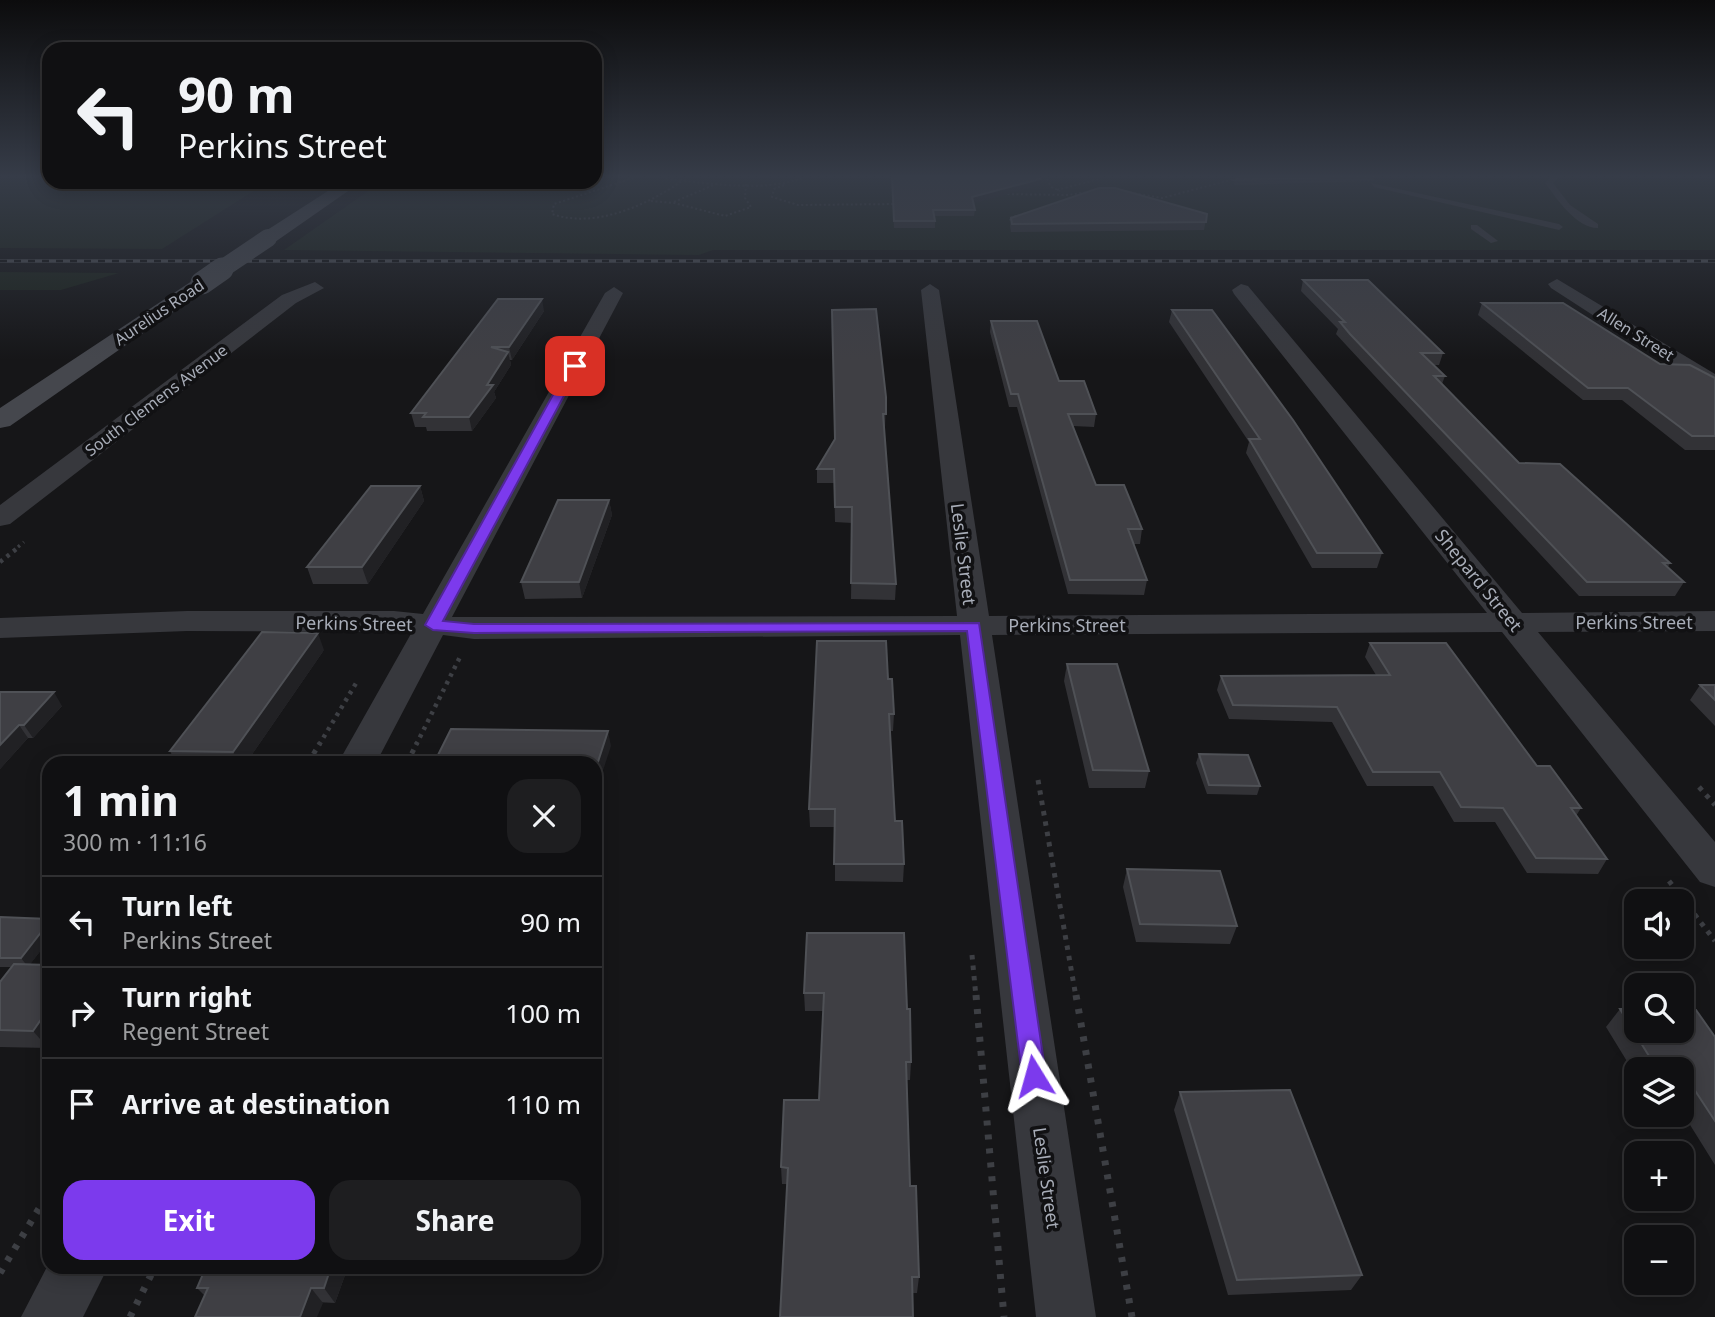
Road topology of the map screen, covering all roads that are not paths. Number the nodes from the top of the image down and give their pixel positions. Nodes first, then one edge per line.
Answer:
1 (269, 236) edge
2 (1488, 236) edge
3 (1494, 241) dead end
4 (1557, 284) dead end
5 (315, 288) dead end
6 (930, 290) dead end
7 (1241, 290) dead end
8 (614, 293) dead end
9 (1715, 384) edge
10 (0, 420) edge
11 (0, 518) edge
12 (1715, 621) edge
13 (1514, 623) junction
14 (433, 625) junction
15 (974, 626) junction
16 (0, 628) edge
17 (361, 756) edge
18 (1715, 871) edge
19 (75, 1274) edge
20 (51, 1317) edge
21 (1066, 1317) edge

1 - 10 street, Aurelius Road, bridge
2 - 3 lane
4 - 9 street, Allen Street
5 - 11 street, South Clemens Avenue
6 - 15 street, Leslie Street
7 - 13 street, Shepard Street
8 - 14 street
12 - 13 street, Perkins Street
13 - 15 street, Perkins Street
13 - 18 street, Shepard Street
14 - 15 street, Perkins Street
14 - 16 street, Perkins Street
14 - 17 street
15 - 21 street, Leslie Street
19 - 20 street

